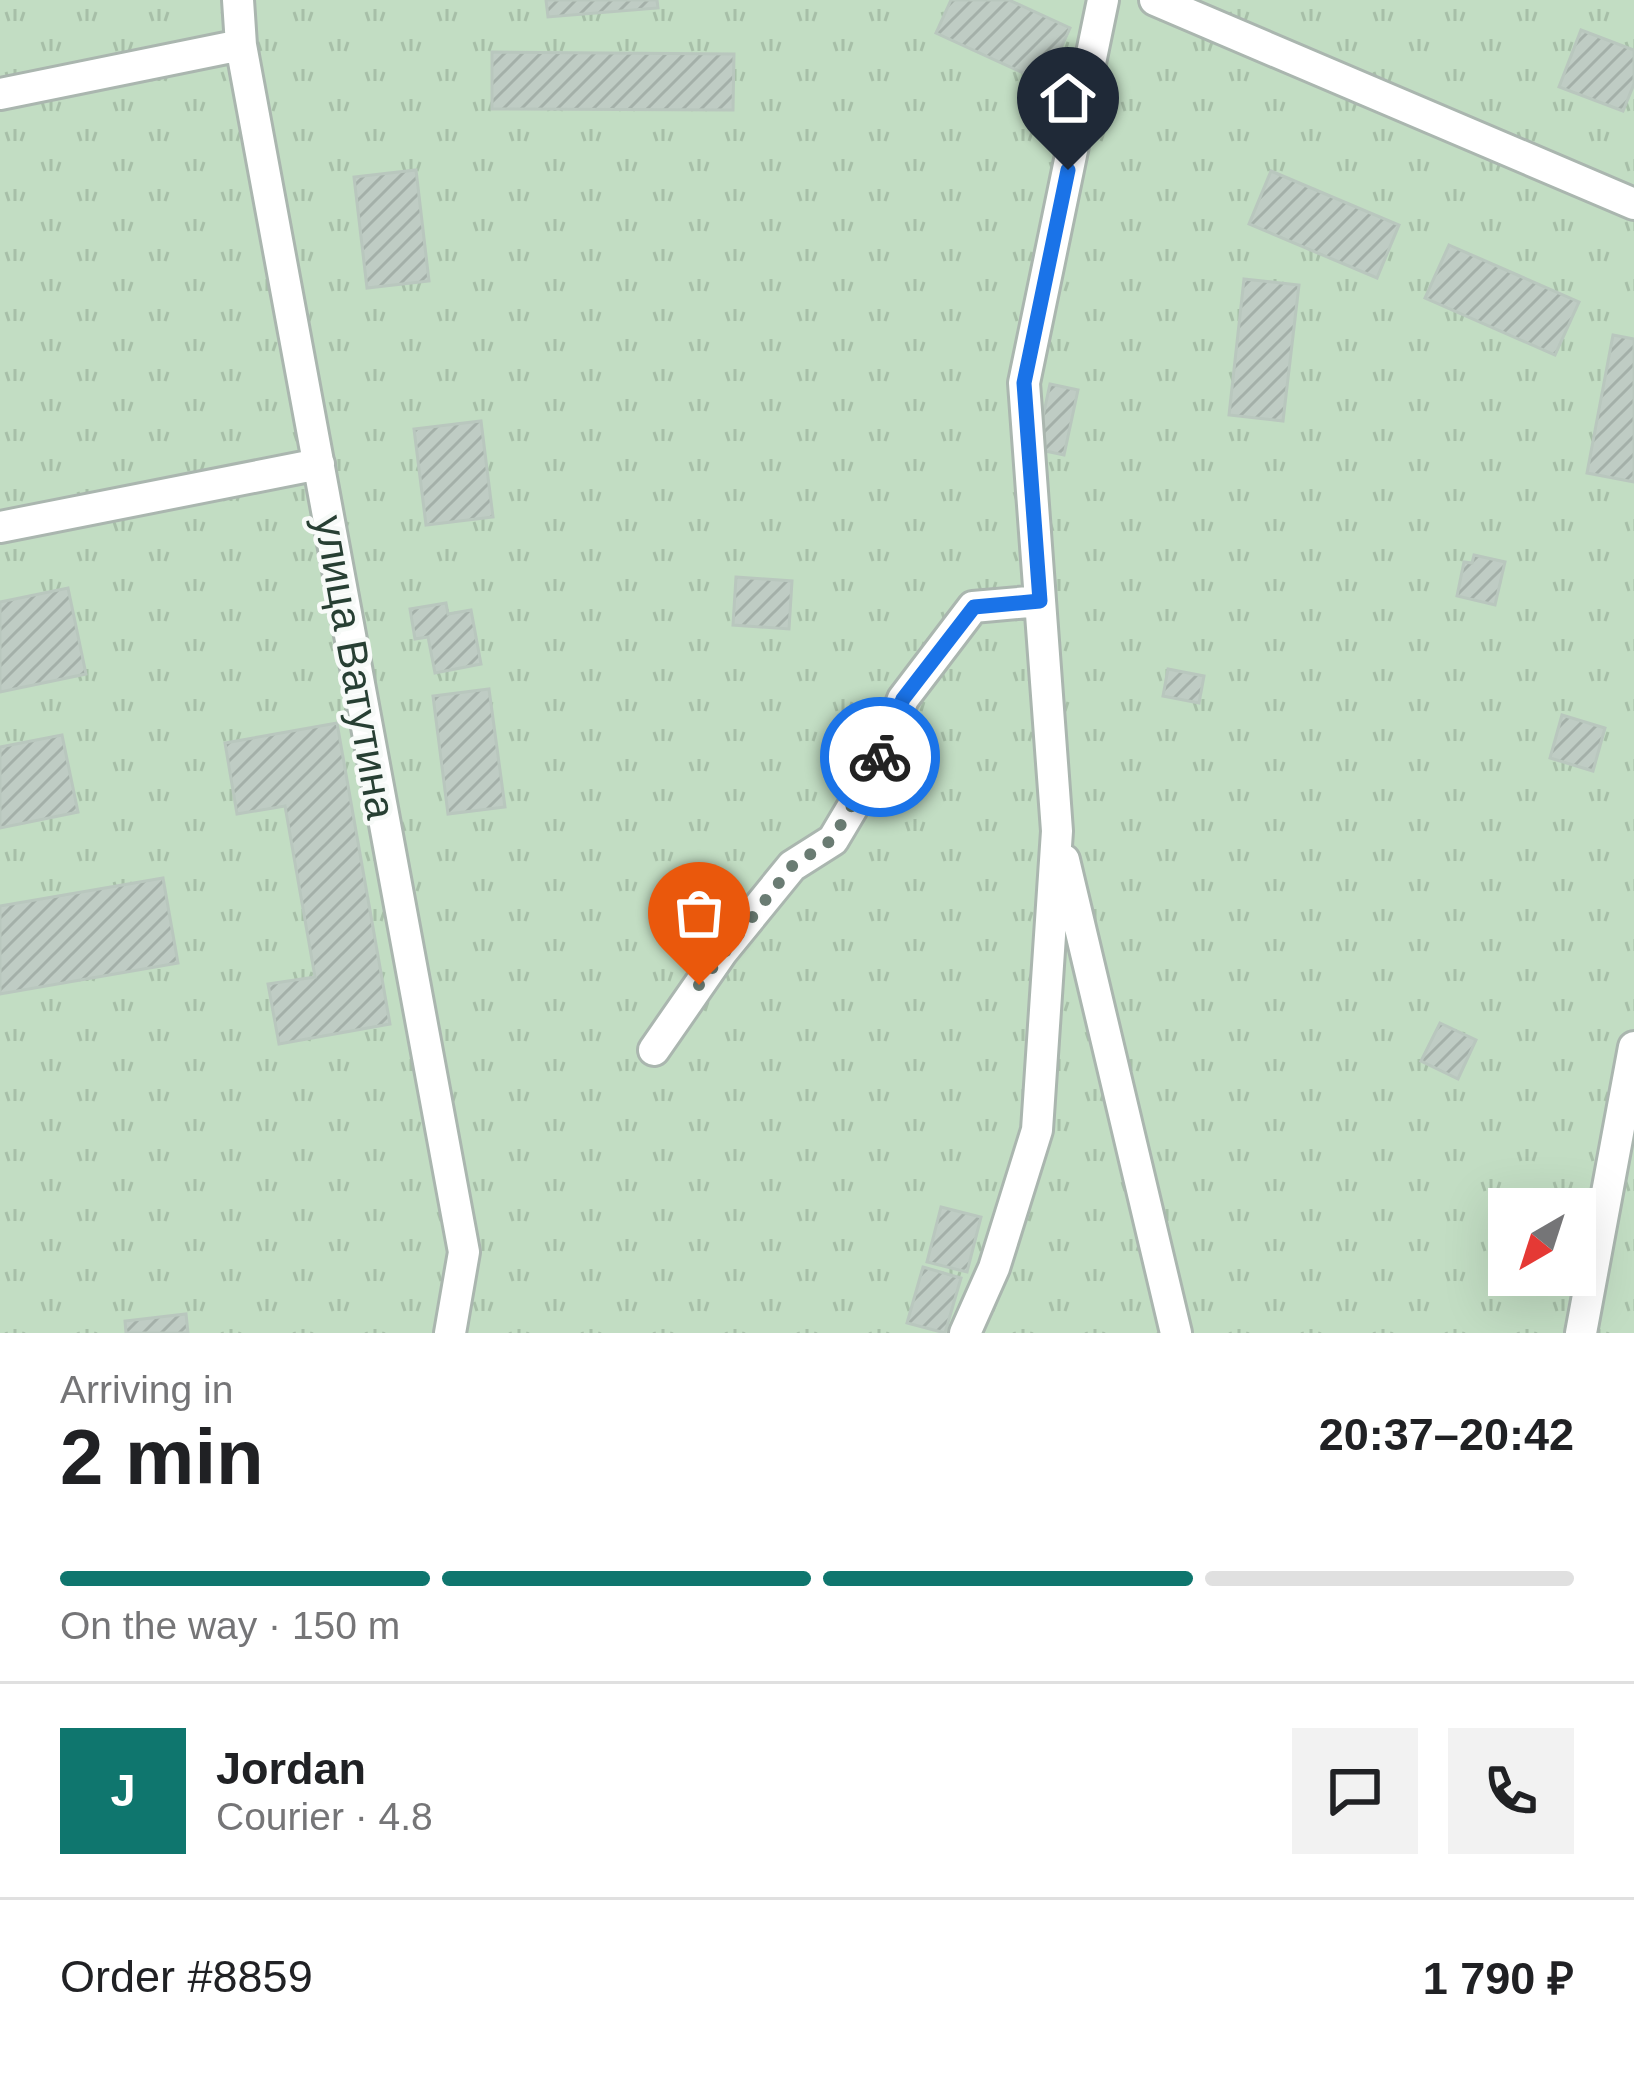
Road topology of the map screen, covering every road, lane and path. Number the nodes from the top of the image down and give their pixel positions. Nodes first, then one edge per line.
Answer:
1 (238, 0) edge
2 (1103, 0) edge
3 (1155, 0) edge
4 (241, 45) junction
5 (0, 94) edge
6 (1634, 204) edge
7 (319, 464) junction
8 (0, 527) edge
9 (1040, 601) junction
10 (1057, 831) junction
11 (1634, 1047) edge
12 (654, 1050) dead end
13 (450, 1333) edge
14 (965, 1333) edge
15 (1176, 1333) edge
16 (1581, 1333) edge

1 - 4 street, улица Ватутина
2 - 9 street
3 - 6 street
4 - 5 street
4 - 7 street, улица Ватутина
7 - 8 street
7 - 13 street, улица Ватутина
9 - 10 street
9 - 12 street
10 - 14 street
10 - 15 street
11 - 16 street

